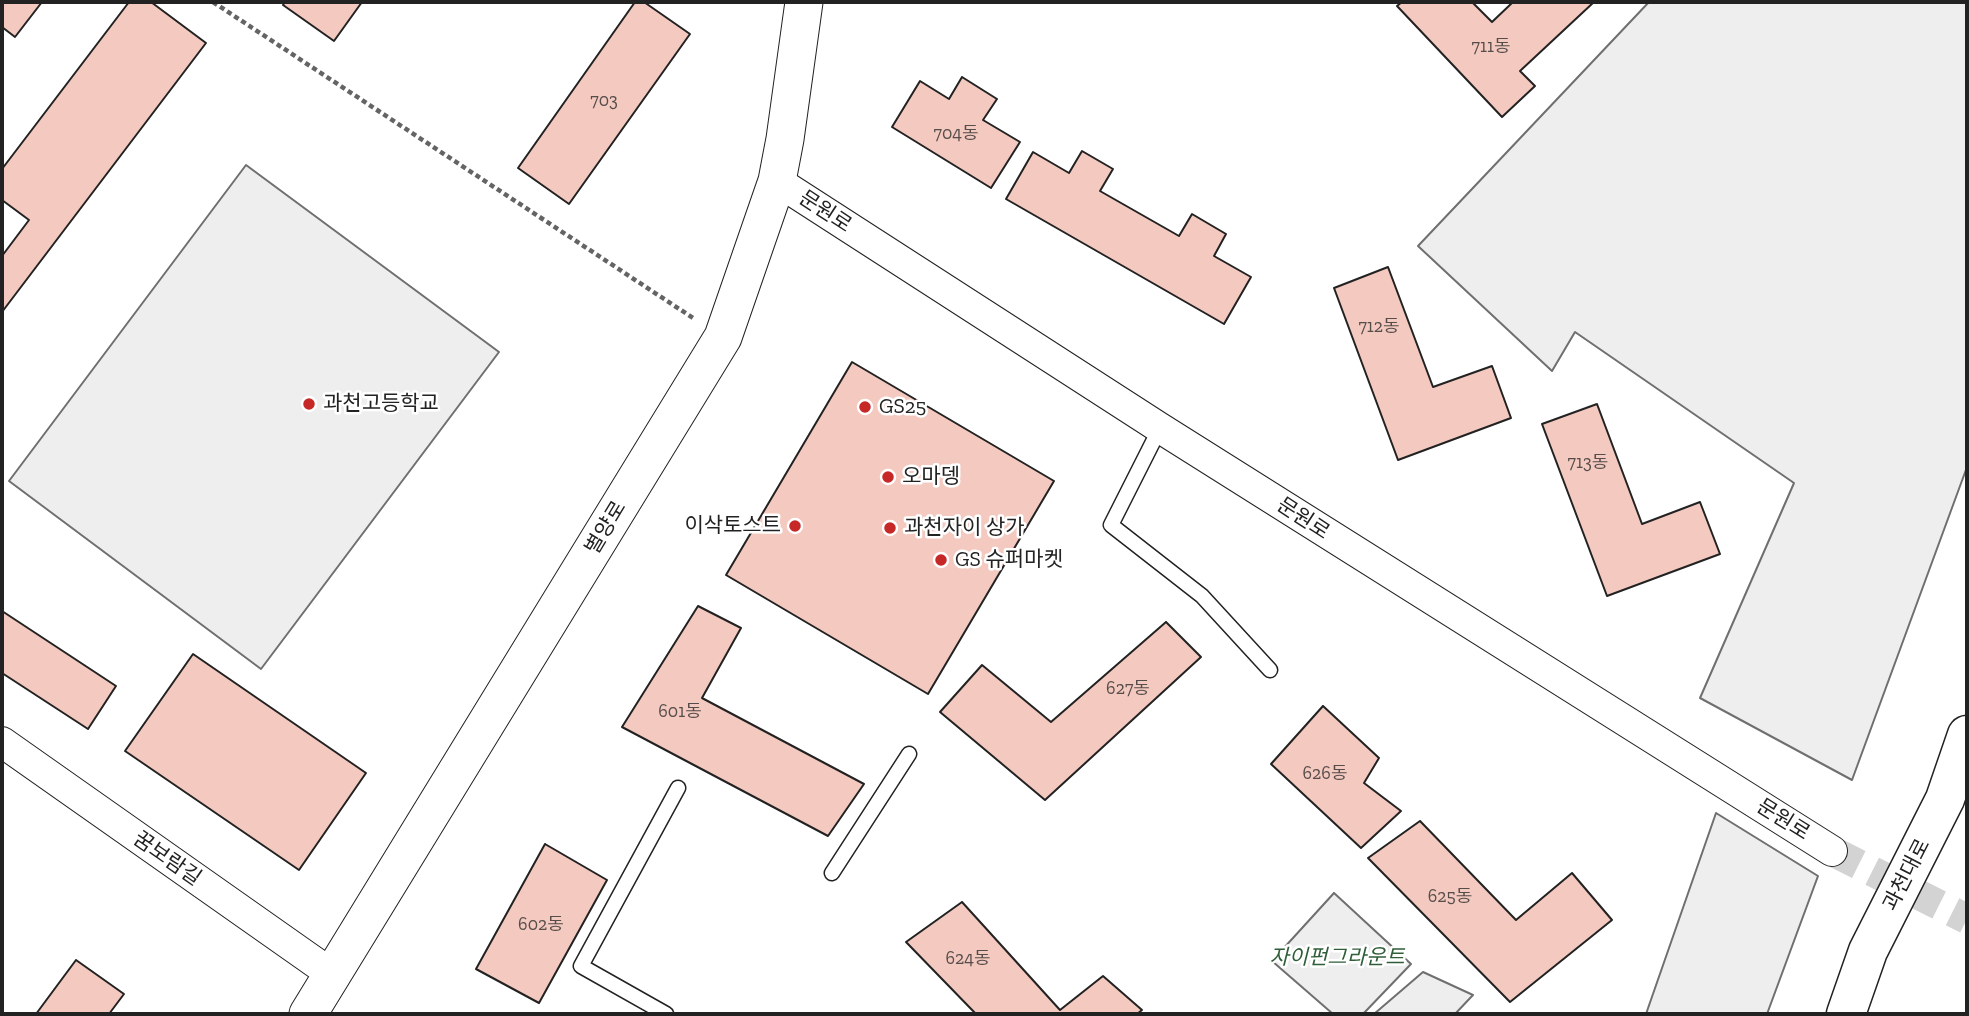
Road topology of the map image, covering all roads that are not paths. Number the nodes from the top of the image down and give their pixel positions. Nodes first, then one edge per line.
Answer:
1 (804, 2) edge
2 (776, 181) junction
3 (1160, 428) junction
4 (1270, 670) dead end
5 (1967, 735) edge
6 (2, 742) edge
7 (909, 754) dead end
8 (678, 788) dead end
9 (1832, 851) tunnel mouth
10 (832, 873) dead end
11 (333, 975) junction
12 (307, 1014) edge
13 (666, 1014) edge
14 (1846, 1014) edge

1 - 2 street, 별양로
2 - 3 street, 문원로
2 - 11 street, 별양로
3 - 4 lane
3 - 9 street, 문원로
5 - 14 highway, 과천대로
6 - 11 street, 꿈보람길
7 - 10 lane
8 - 13 lane
11 - 12 street, 별양로

